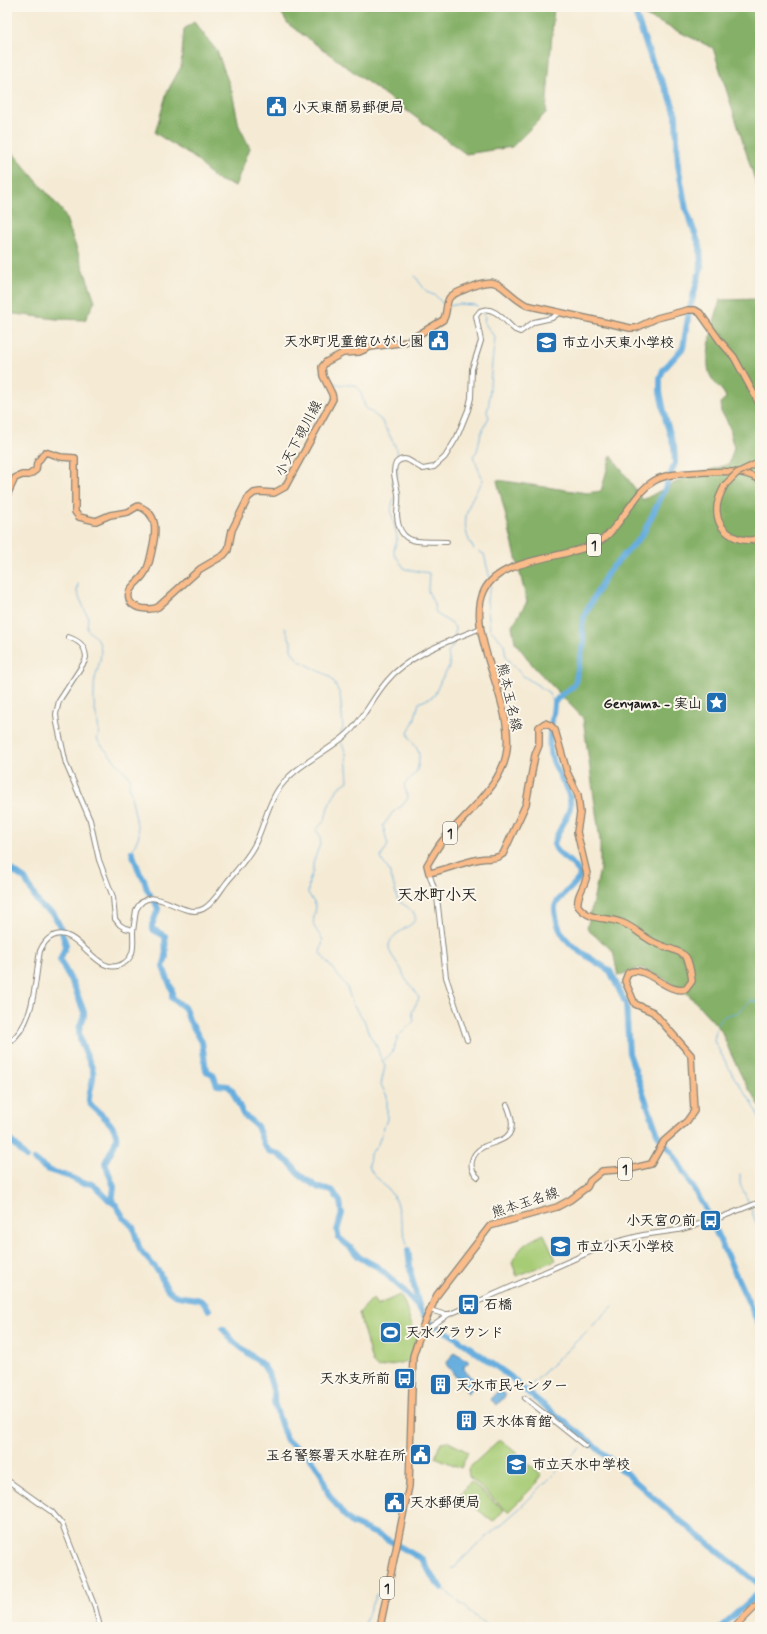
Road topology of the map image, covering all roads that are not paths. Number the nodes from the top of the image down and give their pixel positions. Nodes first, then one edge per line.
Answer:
1 (560, 312) junction
2 (760, 405) edge
3 (758, 464) edge
4 (760, 480) edge
5 (7, 495) edge
6 (760, 538) edge
7 (447, 542) dead end
8 (481, 628) junction
9 (68, 638) dead end
10 (428, 873) junction
11 (133, 930) junction
12 (467, 1040) dead end
13 (7, 1044) edge
14 (507, 1105) dead end
15 (478, 1177) dead end
16 (760, 1202) edge
17 (429, 1313) junction
18 (450, 1314) junction
19 (431, 1326) dead end
20 (525, 1398) dead end
21 (585, 1446) dead end
22 (7, 1480) edge
23 (760, 1602) edge
24 (100, 1627) edge
25 (380, 1627) edge
26 (735, 1627) edge

1 - 2 main road, 小天下硯川線
1 - 5 main road, 小天下硯川線
1 - 7 street
3 - 6 main road, bridge
4 - 8 main road, 熊本玉名線 / 1
8 - 10 main road, 熊本玉名線 / 1
8 - 11 street
9 - 11 street
10 - 12 street
10 - 17 main road, 熊本玉名線 / 1
11 - 13 street
14 - 15 street
16 - 18 street
17 - 18 street
17 - 25 main road, 熊本玉名線 / 1
18 - 19 street
20 - 21 street
22 - 24 street
23 - 26 highway

